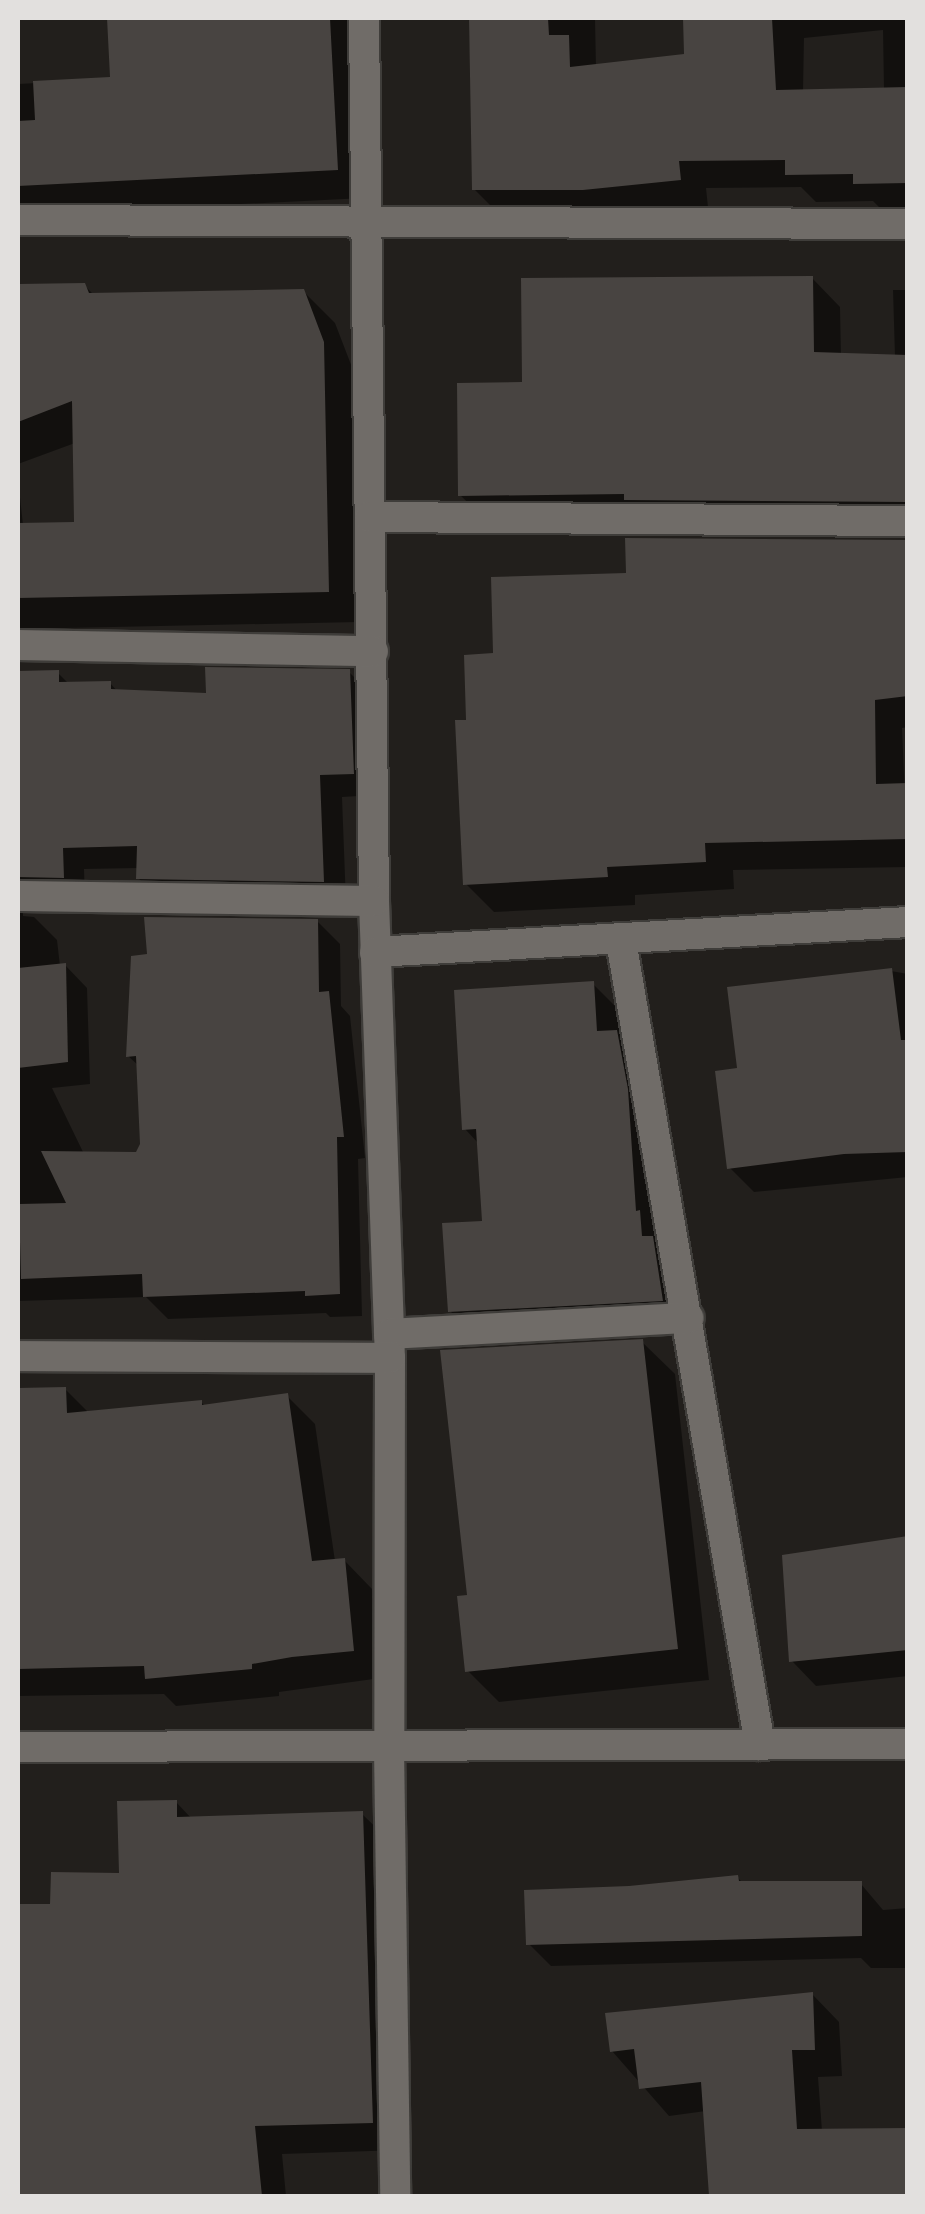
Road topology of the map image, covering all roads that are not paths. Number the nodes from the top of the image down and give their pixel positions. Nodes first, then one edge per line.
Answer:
1 (364, 18) edge
2 (18, 220) edge
3 (367, 222) junction
4 (908, 224) edge
5 (370, 518) junction
6 (908, 521) edge
7 (18, 645) edge
8 (373, 651) junction
9 (18, 896) edge
10 (374, 902) junction
11 (908, 922) edge
12 (621, 942) junction
13 (376, 952) junction
14 (689, 1318) junction
15 (390, 1346) junction
16 (18, 1356) edge
17 (908, 1744) edge
18 (760, 1745) junction
19 (18, 1747) edge
20 (389, 1747) junction
21 (395, 2196) edge

1 - 3 street
2 - 3 street
3 - 4 street
3 - 5 street
5 - 6 street
5 - 8 street
7 - 8 street
8 - 10 street
9 - 10 street
10 - 13 street
11 - 12 street
12 - 13 street
12 - 14 street
13 - 15 street
14 - 15 street
14 - 18 street
15 - 16 street
15 - 20 street
17 - 18 street
18 - 20 street
19 - 20 street
20 - 21 street

